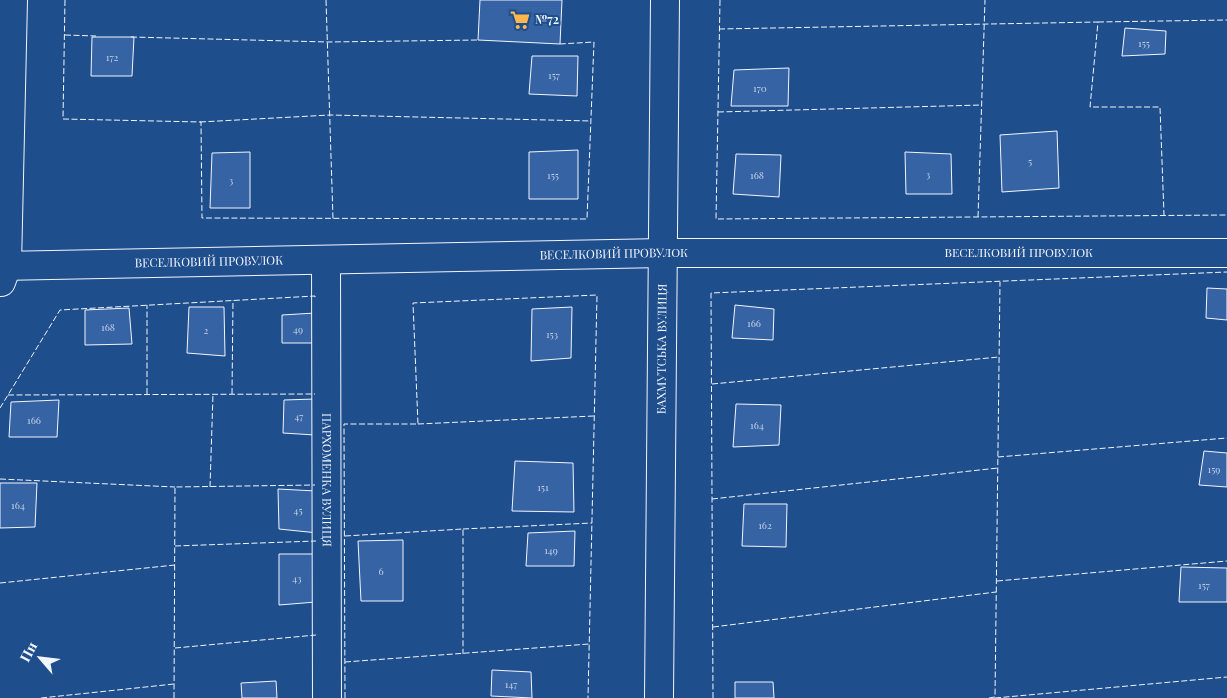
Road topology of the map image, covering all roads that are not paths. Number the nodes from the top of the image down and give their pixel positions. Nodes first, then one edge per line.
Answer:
1 (13, 0) edge
2 (665, 0) edge
3 (663, 253) junction
4 (1227, 253) edge
5 (326, 260) junction
6 (2, 272) edge
7 (327, 698) edge
8 (659, 698) edge

1 - 6 street
2 - 3 street, БАХМУТСЬКА ВУЛИЦЯ
3 - 4 street, ВЕСЕЛКОВИЙ ПРОВУЛОК
3 - 5 street, ВЕСЕЛКОВИЙ ПРОВУЛОК
3 - 8 street, БАХМУТСЬКА ВУЛИЦЯ
5 - 6 street, ВЕСЕЛКОВИЙ ПРОВУЛОК
5 - 7 street, ПАРХОМЕНКА ВУЛИЦЯ

